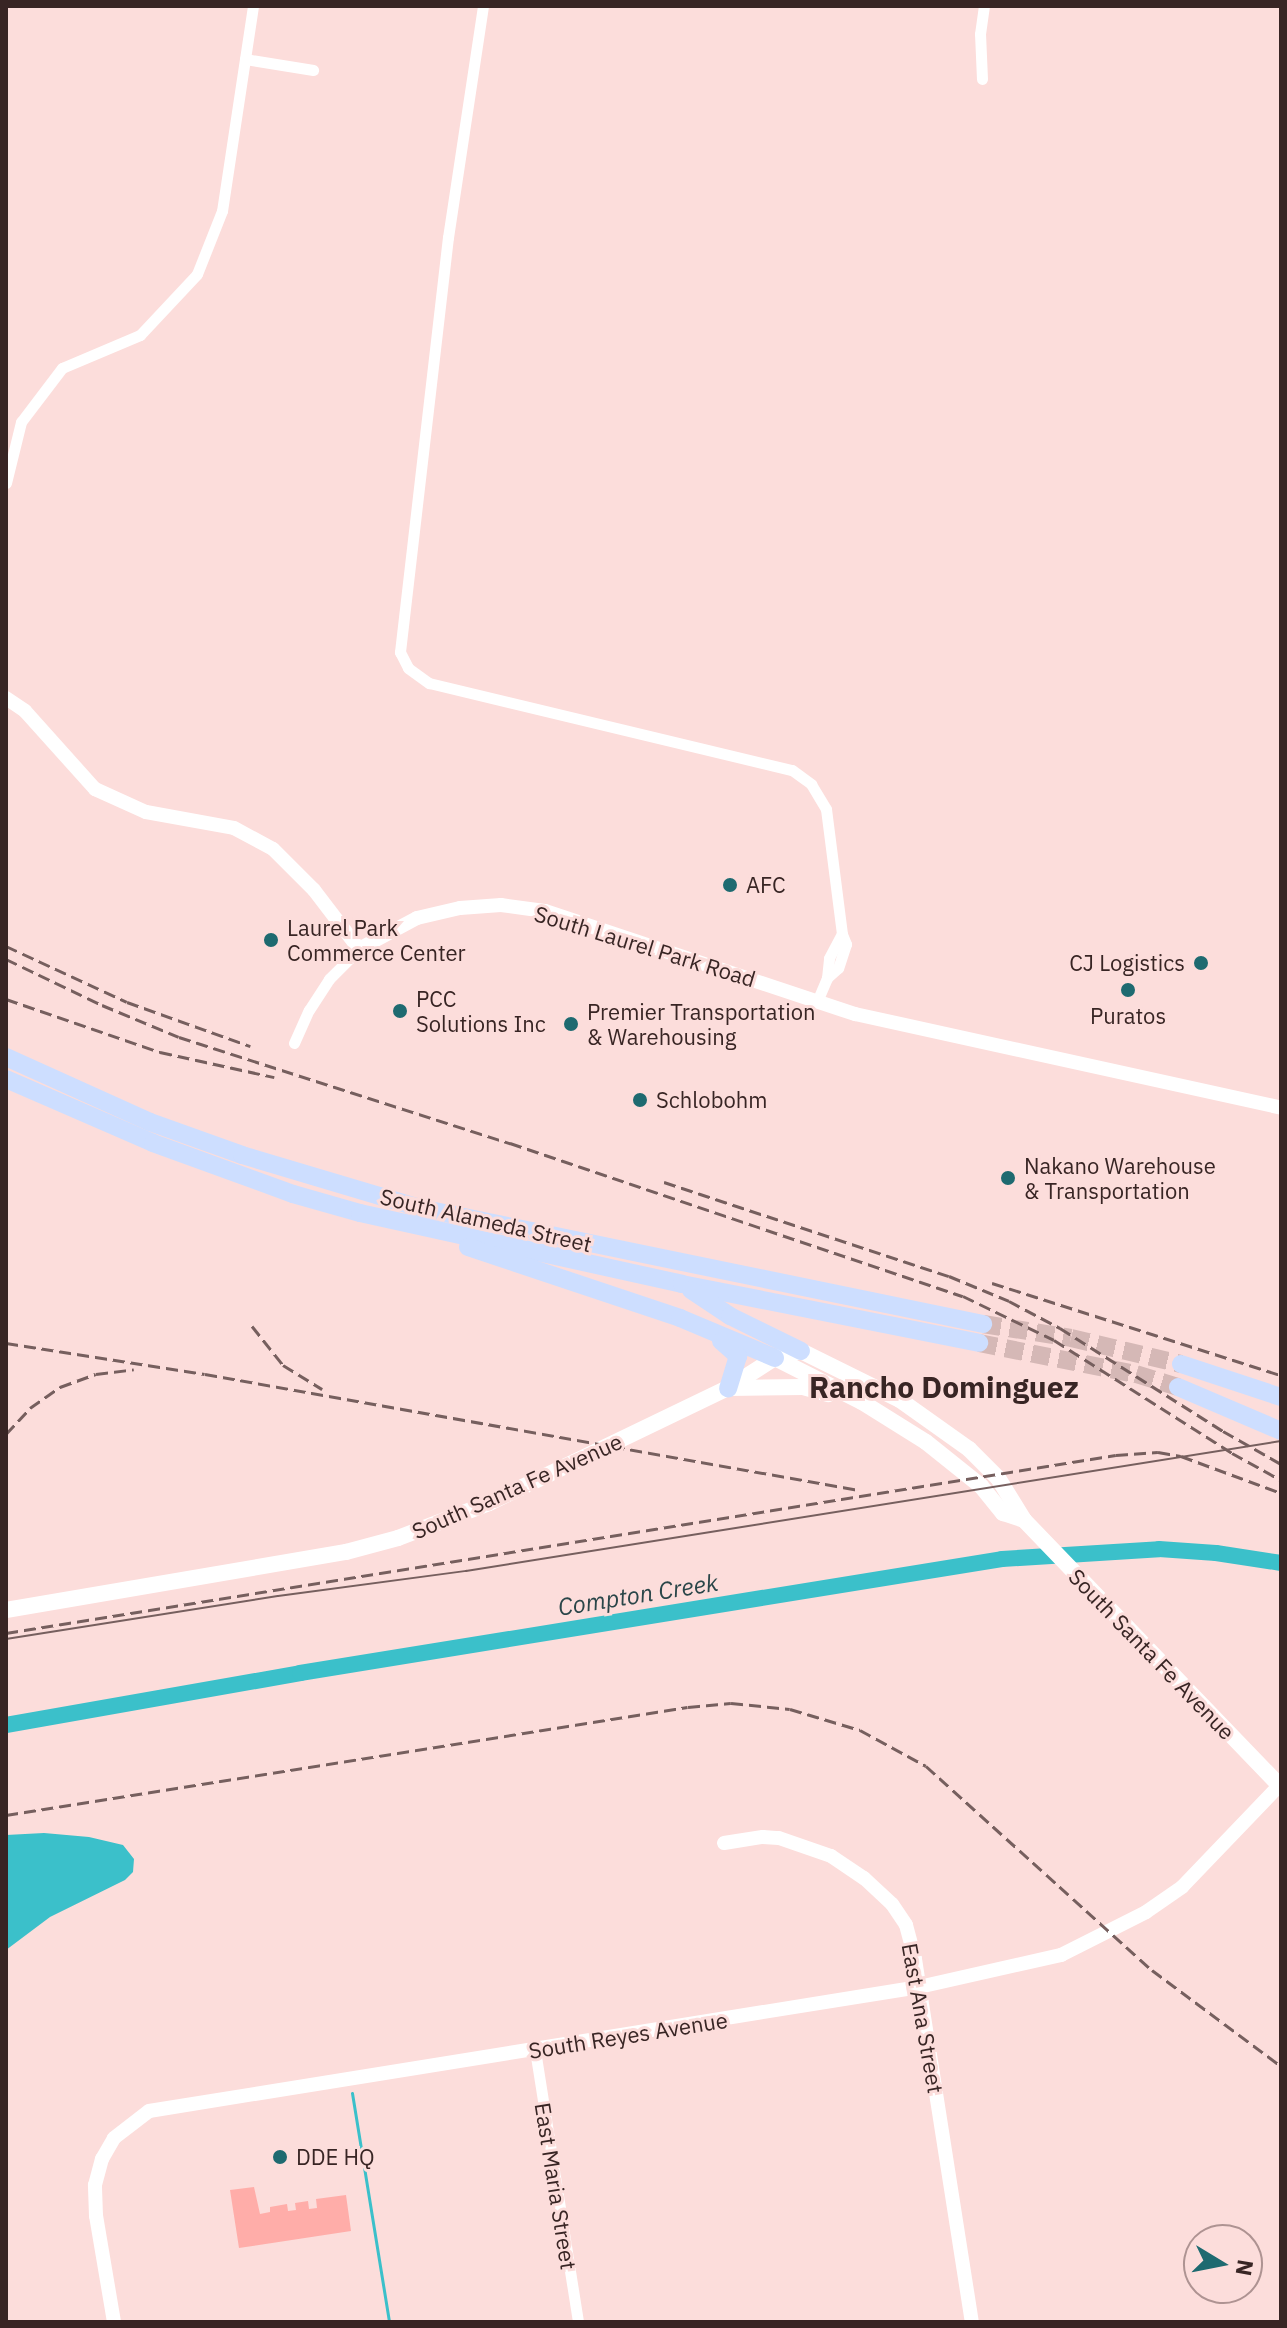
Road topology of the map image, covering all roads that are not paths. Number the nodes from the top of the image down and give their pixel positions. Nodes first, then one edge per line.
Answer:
1 (253, 6) edge
2 (483, 6) edge
3 (984, 6) edge
4 (245, 59) junction
5 (313, 70) dead end
6 (982, 79) dead end
7 (6, 483) edge
8 (6, 698) edge
9 (359, 949) junction
10 (817, 1002) junction
11 (294, 1043) dead end
12 (6, 1057) edge
13 (6, 1079) edge
14 (1281, 1108) edge
15 (413, 1226) junction
16 (652, 1257) junction
17 (682, 1284) junction
18 (680, 1318) junction
19 (983, 1324) tunnel mouth
20 (979, 1343) tunnel mouth
21 (801, 1351) junction
22 (775, 1358) junction
23 (1181, 1364) tunnel mouth
24 (1178, 1387) tunnel mouth
25 (728, 1388) junction
26 (1281, 1397) edge
27 (862, 1402) junction
28 (937, 1424) junction
29 (1281, 1431) edge
30 (926, 1442) junction
31 (1024, 1520) junction
32 (6, 1610) edge
33 (1280, 1786) edge
34 (724, 1843) dead end
35 (919, 1987) junction
36 (535, 2050) junction
37 (114, 2322) edge
38 (578, 2322) edge
39 (972, 2322) edge

1 - 4 street
2 - 10 street
3 - 6 street
4 - 5 street
4 - 7 street
8 - 9 street
9 - 10 street, South Laurel Park Road
9 - 11 street, South Laurel Park Road
10 - 14 street, South Laurel Park Road
12 - 16 main road, South Alameda Street
13 - 15 main road, South Alameda Street
15 - 17 main road, South Alameda Street
15 - 18 main road
16 - 17 main road
16 - 19 main road, South Alameda Street
17 - 20 main road, South Alameda Street
17 - 21 main road
18 - 22 main road
18 - 25 main road
21 - 22 main road, South Santa Fe Avenue
21 - 28 main road, South Santa Fe Avenue
22 - 25 main road, South Santa Fe Avenue
22 - 27 main road, South Santa Fe Avenue
23 - 26 main road
24 - 29 main road
25 - 27 main road
25 - 32 main road, South Santa Fe Avenue
27 - 30 main road, South Santa Fe Avenue
28 - 30 main road
28 - 31 main road, South Santa Fe Avenue
30 - 31 main road, South Santa Fe Avenue
31 - 33 main road, South Santa Fe Avenue
33 - 35 street, South Reyes Avenue
34 - 35 street, East Ana Street
35 - 36 street, South Reyes Avenue
35 - 39 street, East Ana Street
36 - 37 street, South Reyes Avenue
36 - 38 street, East Maria Street

